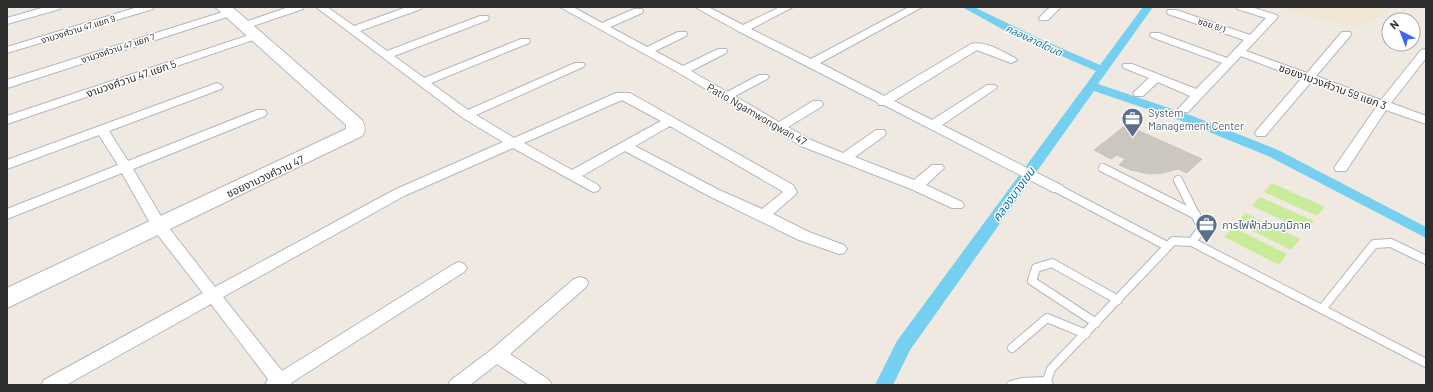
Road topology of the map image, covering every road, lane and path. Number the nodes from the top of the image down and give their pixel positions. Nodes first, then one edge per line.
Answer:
1 (56, 7) edge
2 (150, 7) edge
3 (299, 7) edge
4 (321, 7) edge
5 (417, 7) edge
6 (565, 7) edge
7 (700, 7) edge
8 (788, 7) edge
9 (917, 7) edge
10 (1056, 7) edge
11 (1241, 7) edge
12 (638, 11) dead end
13 (1172, 12) dead end
14 (484, 18) dead end
15 (1044, 18) dead end
16 (237, 20) edge
17 (7, 21) edge
18 (603, 26) junction
19 (742, 28) junction
20 (353, 30) junction
21 (682, 34) dead end
22 (1346, 34) dead end
23 (1155, 35) dead end
24 (1251, 39) junction
25 (525, 41) dead end
26 (7, 50) edge
27 (647, 51) junction
28 (722, 51) dead end
29 (1239, 52) junction
30 (1424, 52) dead end
31 (386, 55) junction
32 (1011, 60) dead end
33 (1229, 62) junction
34 (810, 64) junction
35 (579, 65) dead end
36 (1128, 66) dead end
37 (683, 71) junction
38 (763, 77) dead end
39 (1309, 77) junction
40 (1156, 78) junction
41 (423, 82) junction
42 (7, 84) edge
43 (991, 86) dead end
44 (217, 87) dead end
45 (1139, 93) dead end
46 (1197, 94) junction
47 (727, 96) junction
48 (883, 102) junction
49 (817, 104) dead end
50 (1384, 104) junction
51 (1184, 109) dead end
52 (261, 113) dead end
53 (467, 115) junction
54 (7, 120) edge
55 (1426, 120) edge
56 (670, 121) junction
57 (932, 126) junction
58 (780, 127) junction
59 (102, 130) junction
60 (880, 133) dead end
61 (1261, 133) dead end
62 (512, 142) junction
63 (625, 146) junction
64 (845, 158) junction
65 (7, 165) edge
66 (125, 166) junction
67 (937, 168) dead end
68 (1102, 168) dead end
69 (1341, 168) dead end
70 (572, 176) junction
71 (1178, 180) dead end
72 (916, 186) junction
73 (593, 188) dead end
74 (1058, 189) joint
75 (957, 205) dead end
76 (7, 214) edge
77 (764, 215) junction
78 (1196, 215) junction
79 (159, 226) junction
80 (1192, 242) junction
81 (1167, 246) junction
82 (840, 249) dead end
83 (1426, 260) edge
84 (459, 268) dead end
85 (580, 283) dead end
86 (214, 296) junction
87 (7, 299) edge
88 (1118, 300) junction
89 (1322, 309) junction
90 (1096, 323) junction
91 (1086, 334) junction
92 (1012, 348) dead end
93 (497, 355) junction
94 (1426, 363) edge
95 (1048, 383) edge
96 (279, 384) edge
97 (50, 385) edge
98 (457, 385) edge
99 (543, 385) edge
100 (1011, 385) edge

1 - 17 street
2 - 26 street, งามวงศ์วาน 47 แยก 9
3 - 16 street
4 - 20 street
5 - 20 street
6 - 18 street, Patio Ngamwongwan 47
7 - 19 street
8 - 19 street
9 - 34 street
10 - 15 street
11 - 24 street
12 - 18 street
13 - 24 street, ซอย 8/1
14 - 31 street
16 - 42 street, งามวงศ์วาน 47 แยก 7
16 - 54 street, งามวงศ์วาน 47 แยก 5
16 - 79 street, ซอยงามวงศ์วาน 47
18 - 27 street, Patio Ngamwongwan 47
19 - 34 street
20 - 31 street
21 - 27 street
22 - 39 street
23 - 33 street
24 - 29 street
25 - 41 street
27 - 37 street, Patio Ngamwongwan 47
28 - 37 street
29 - 33 street
29 - 39 street, ซอยงามวงศ์วาน 59 แยก 3
30 - 50 street
31 - 41 street
32 - 48 street
33 - 46 street
34 - 48 street
35 - 53 street
36 - 40 street
37 - 47 street, Patio Ngamwongwan 47
38 - 47 street
39 - 50 street, ซอยงามวงศ์วาน 59 แยก 3
39 - 61 street
40 - 45 street
40 - 46 street
41 - 53 street
43 - 57 street
44 - 59 street
46 - 51 street
47 - 58 street, Patio Ngamwongwan 47
48 - 57 street
49 - 58 street
50 - 55 street, ซอยงามวงศ์วาน 59 แยก 3
50 - 69 street
52 - 66 street
53 - 62 street
56 - 62 street
56 - 63 street
56 - 77 street
57 - 74 street
58 - 64 street, Patio Ngamwongwan 47
59 - 65 street
59 - 66 street
60 - 64 street
62 - 70 street
62 - 86 street
63 - 70 street
63 - 77 street
64 - 72 street, Patio Ngamwongwan 47
66 - 76 street
66 - 79 street
67 - 72 street
68 - 78 lane
70 - 73 street
71 - 78 lane
72 - 75 street, Patio Ngamwongwan 47
74 - 81 lane
77 - 82 street
78 - 80 lane
79 - 86 street
79 - 87 street, ซอยงามวงศ์วาน 47
80 - 81 lane
80 - 89 lane
81 - 88 lane
83 - 89 lane
84 - 96 street
85 - 93 street
86 - 96 street
86 - 97 street
88 - 90 lane
88 - 90 lane
89 - 94 lane
90 - 91 lane
91 - 92 lane
91 - 95 lane
93 - 98 street
93 - 99 street
95 - 100 lane

